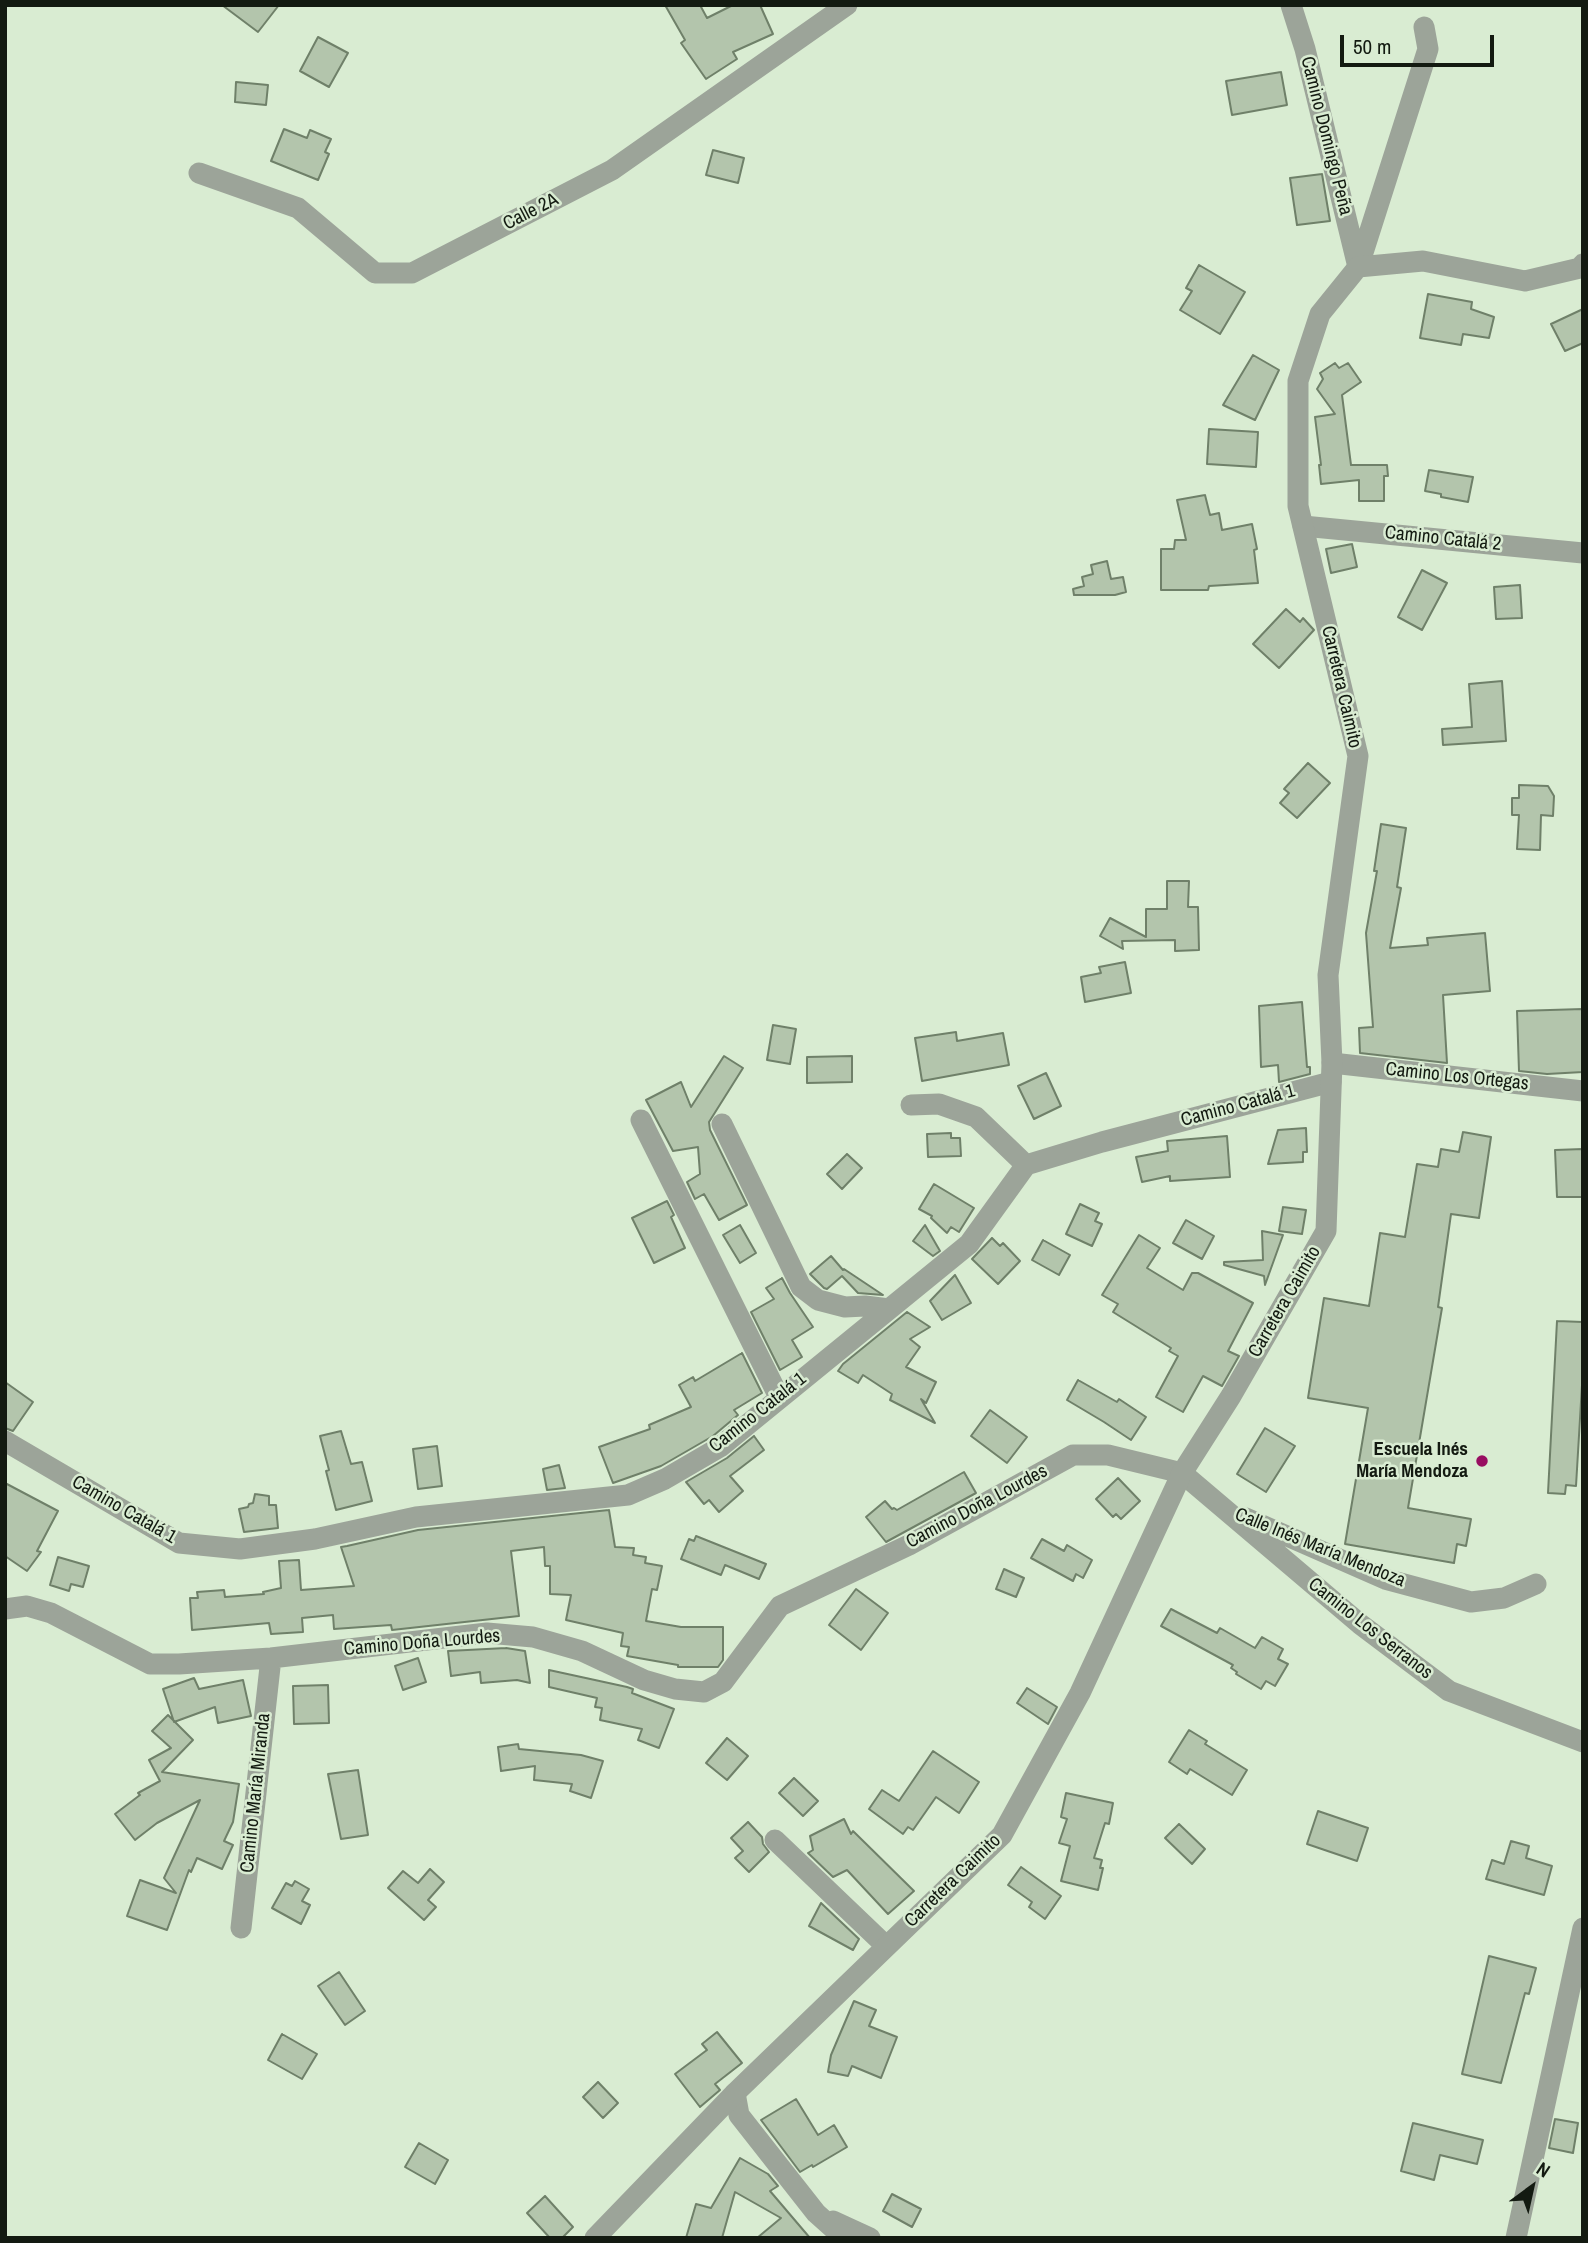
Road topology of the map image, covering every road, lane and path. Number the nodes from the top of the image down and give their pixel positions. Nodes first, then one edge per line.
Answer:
1 (847, 5) edge
2 (1291, 5) edge
3 (1424, 27) dead end
4 (199, 173) dead end
5 (1583, 264) edge
6 (1359, 267) junction
7 (1303, 526) junction
8 (1583, 553) edge
9 (1331, 1072) junction
10 (1583, 1091) edge
11 (911, 1105) dead end
12 (641, 1120) dead end
13 (722, 1124) dead end
14 (1026, 1165) junction
15 (889, 1309) junction
16 (779, 1397) junction
17 (5, 1441) edge
18 (1182, 1473) junction
19 (1225, 1509) junction
20 (1536, 1584) dead end
21 (5, 1609) edge
22 (271, 1658) junction
23 (1583, 1742) edge
24 (775, 1840) dead end
25 (241, 1927) dead end
26 (1583, 1928) edge
27 (886, 1946) junction
28 (735, 2093) junction
29 (816, 2213) junction
30 (595, 2238) edge
31 (844, 2238) edge
32 (870, 2238) edge
33 (1516, 2238) edge

1 - 4 street, Calle 2A
2 - 6 street, Camino Domingo Peña
3 - 6 street
5 - 6 street
6 - 7 street, Carretera Caimito
7 - 8 street, Camino Catalá 2
7 - 9 street, Carretera Caimito
9 - 10 street, Camino Los Ortegas
9 - 14 street, Camino Catalá 1
9 - 18 street, Carretera Caimito
11 - 14 street
12 - 16 street
13 - 15 street
14 - 15 street, Camino Catalá 1
15 - 16 street, Camino Catalá 1
16 - 17 street, Camino Catalá 1
18 - 19 street, Camino Los Serranos
18 - 22 street, Camino Doña Lourdes
18 - 27 street, Carretera Caimito
19 - 20 street, Calle Inés María Mendoza
19 - 23 street, Camino Los Serranos
21 - 22 street, Camino Doña Lourdes
22 - 25 street, Camino María Miranda
24 - 27 street
26 - 33 street
27 - 28 street, Carretera Caimito
28 - 29 street
28 - 30 street, Carretera Caimito
29 - 31 street
29 - 32 street

